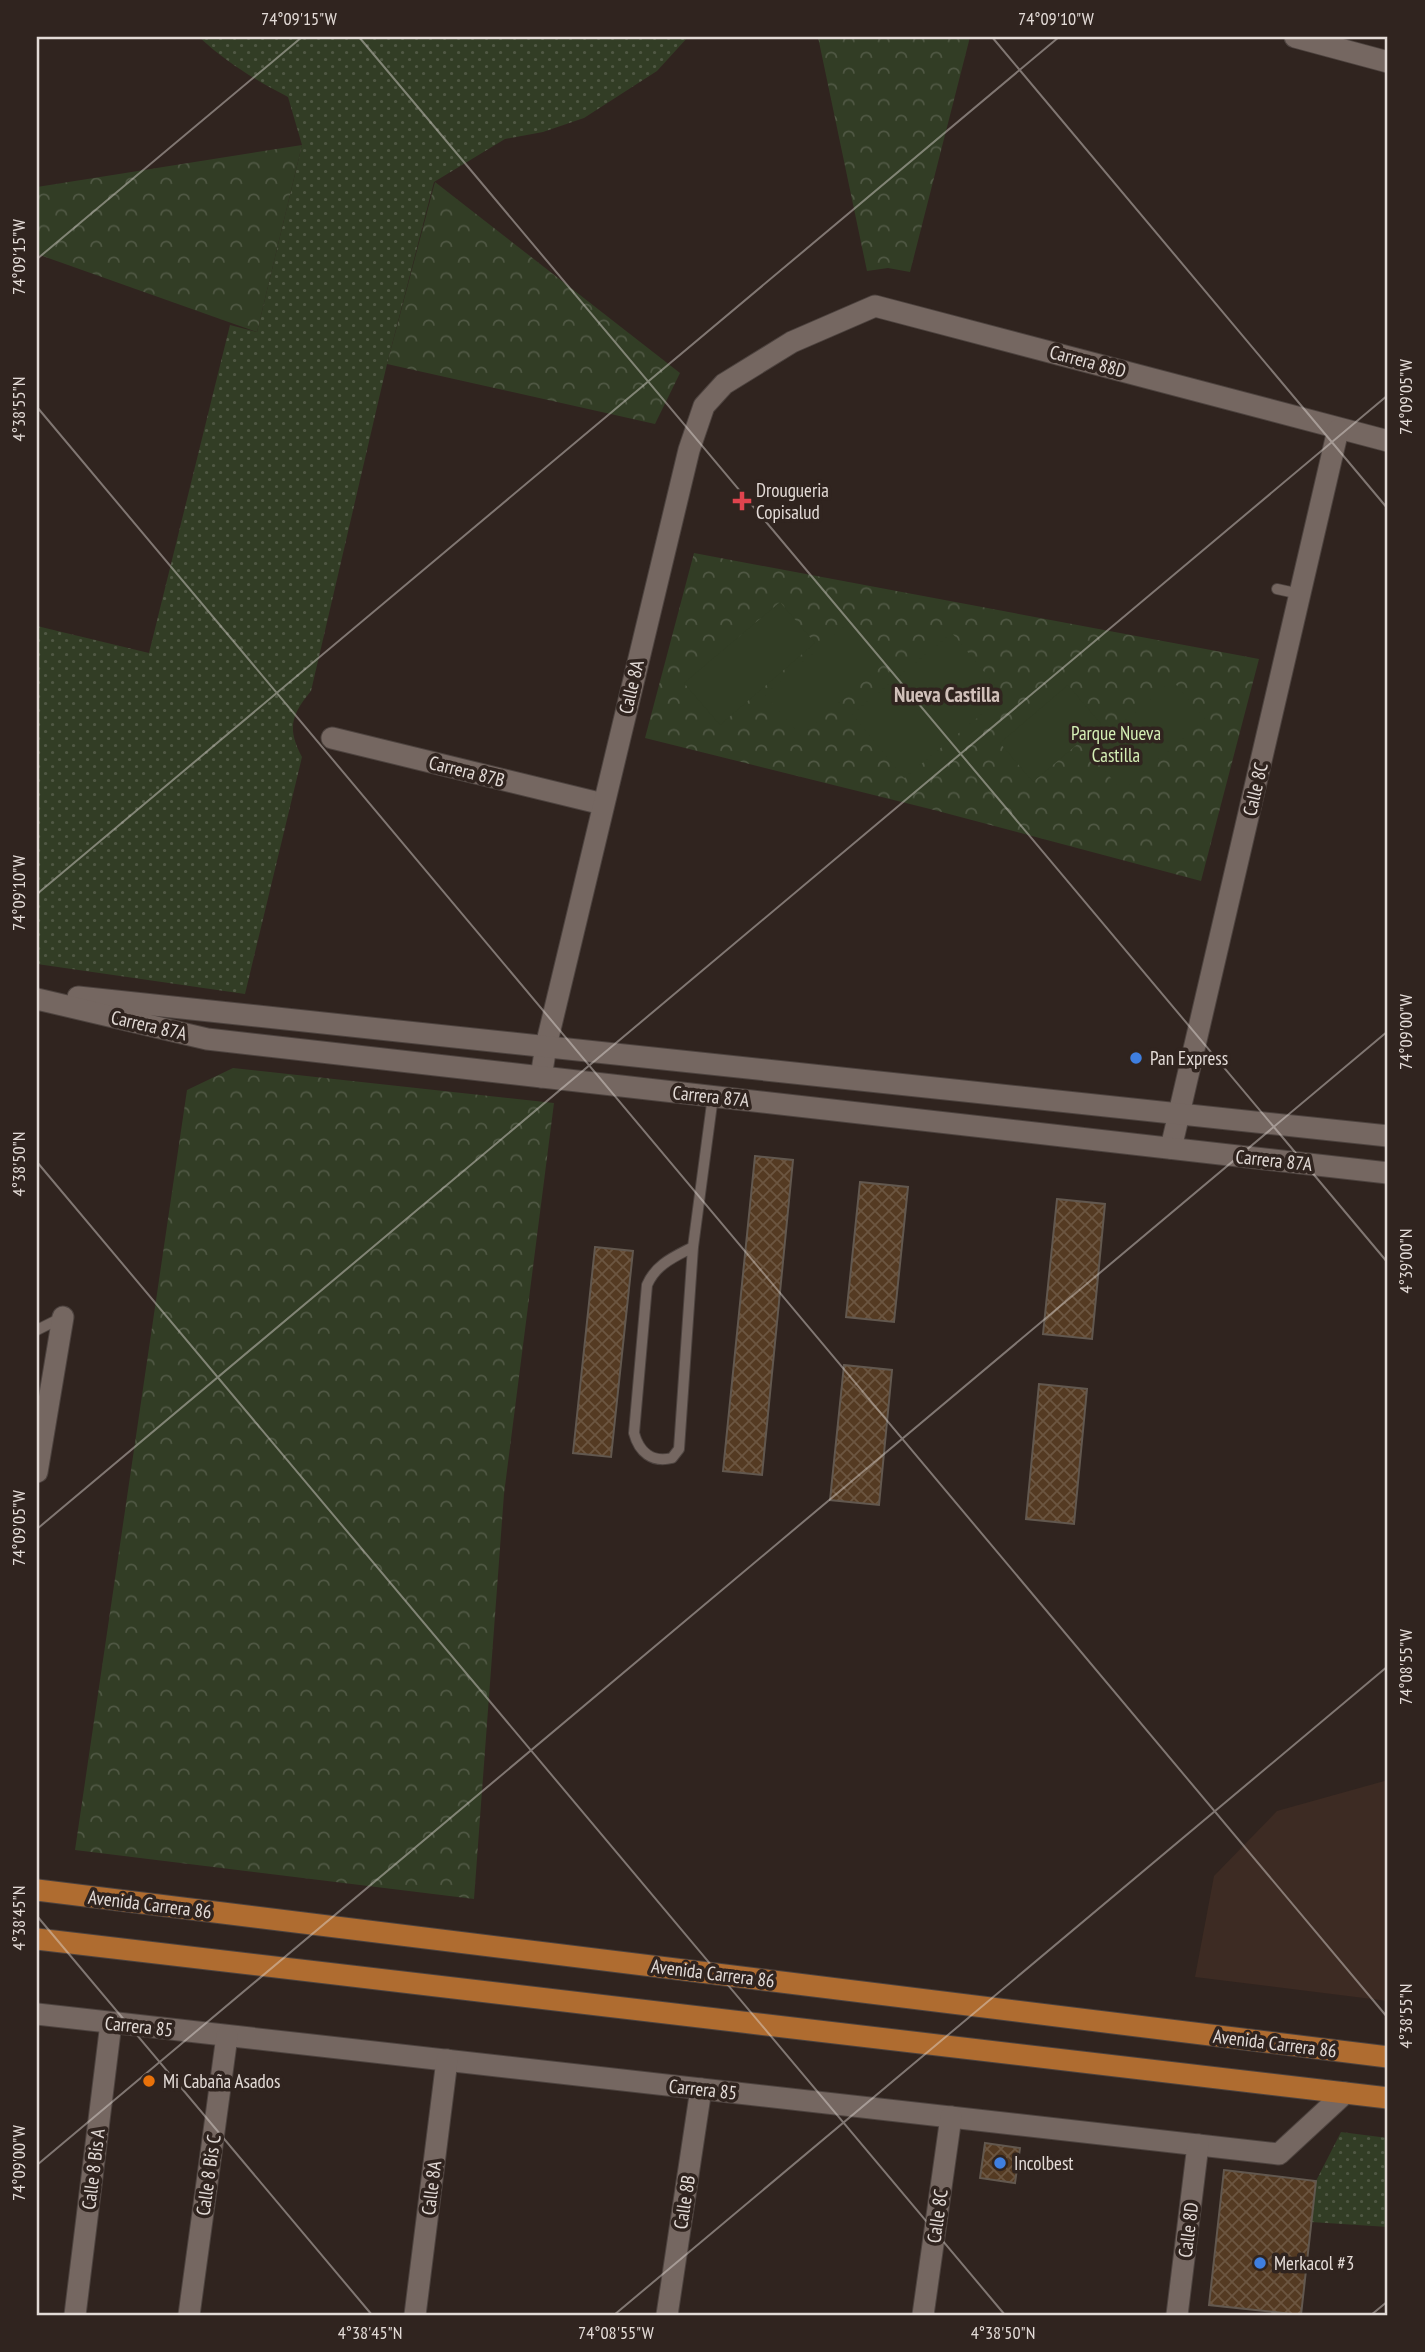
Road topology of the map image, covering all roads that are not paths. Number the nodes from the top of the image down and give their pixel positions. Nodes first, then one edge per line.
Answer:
1 (1295, 37) edge
2 (1388, 62) edge
3 (792, 342) joint
4 (1338, 429) junction
5 (1388, 441) edge
6 (1277, 589) dead end
7 (1300, 594) junction
8 (332, 738) dead end
9 (603, 804) junction
10 (37, 996) edge
11 (546, 1046) junction
12 (541, 1077) junction
13 (713, 1096) junction
14 (1179, 1114) junction
15 (1388, 1136) edge
16 (1171, 1148) junction
17 (1388, 1173) edge
18 (693, 1247) junction
19 (63, 1317) joint
20 (37, 1330) edge
21 (37, 1472) edge
22 (37, 1890) edge
23 (37, 1939) edge
24 (37, 2014) edge
25 (111, 2023) junction
26 (227, 2036) junction
27 (1388, 2057) edge
28 (447, 2060) junction
29 (701, 2089) junction
30 (1345, 2093) junction
31 (1388, 2098) edge
32 (951, 2117) junction
33 (1198, 2145) junction
34 (75, 2315) edge
35 (189, 2315) edge
36 (415, 2315) edge
37 (667, 2315) edge
38 (923, 2315) edge
39 (1177, 2315) edge

1 - 2 street
3 - 4 street, Carrera 88D
3 - 9 street, Calle 8A
4 - 5 street, Carrera 88D
4 - 7 street, Calle 8C
6 - 7 lane
7 - 14 street, Calle 8C
8 - 9 street, Carrera 87B
9 - 11 street, Calle 8A
10 - 11 street, Carrera 87A
10 - 12 street, Carrera 87A
11 - 12 street, Calle 8A
11 - 14 street, Carrera 87A
12 - 13 street, Carrera 87A
13 - 16 street, Carrera 87A
13 - 18 lane
14 - 15 street, Carrera 87A
14 - 16 street, Calle 8C
16 - 17 street, Carrera 87A
18 - 18 lane
19 - 20 lane
19 - 21 street
22 - 27 main road, Avenida Carrera 86
23 - 30 main road
24 - 25 street, Carrera 85
25 - 26 street, Carrera 85
25 - 34 street, Calle 8 Bis A
26 - 28 street, Carrera 85
26 - 35 street, Calle 8 Bis C
28 - 29 street, Carrera 85
28 - 36 street, Calle 8A
29 - 32 street, Carrera 85
29 - 37 street, Calle 8B
30 - 31 main road
30 - 33 street, Carrera 85
32 - 33 street, Carrera 85
32 - 38 street, Calle 8C
33 - 39 street, Calle 8D

